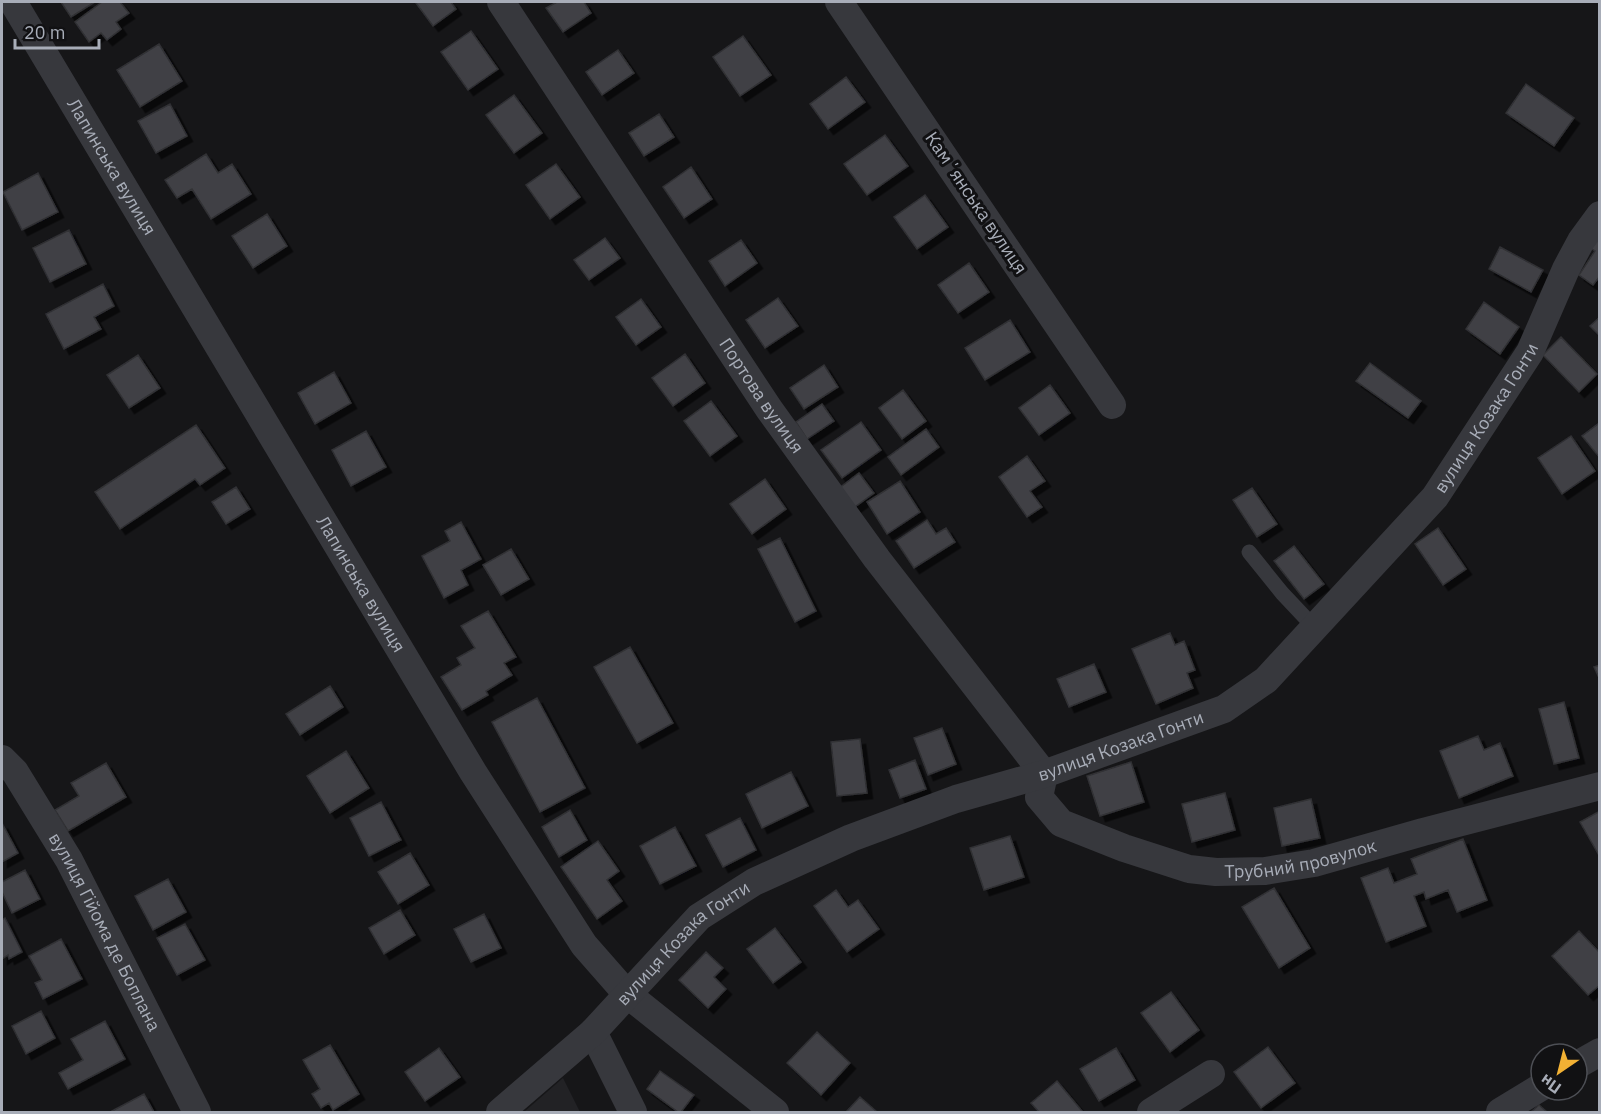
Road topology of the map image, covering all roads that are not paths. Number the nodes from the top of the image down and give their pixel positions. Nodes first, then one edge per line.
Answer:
1 (13, 2) edge
2 (501, 2) edge
3 (839, 2) edge
4 (1599, 215) edge
5 (1112, 405) dead end
6 (1249, 552) dead end
7 (1314, 627) junction
8 (2, 759) edge
9 (1044, 774) junction
10 (1599, 786) edge
11 (627, 994) junction
12 (592, 1032) junction
13 (1211, 1074) dead end
14 (1529, 1095) edge
15 (197, 1113) edge
16 (500, 1113) edge
17 (633, 1113) edge
18 (775, 1113) edge
19 (1151, 1113) edge
20 (1500, 1113) edge

1 - 11 street, Лапинська вулиця
2 - 9 street, Портова вулиця
3 - 5 street, Камʼянська вулиця
4 - 7 street, вулиця Козака Гонти
6 - 7 lane
7 - 9 street, вулиця Козака Гонти
8 - 15 street, вулиця Гійома де Боплана
9 - 10 street, Трубний провулок
9 - 11 street, вулиця Козака Гонти
11 - 12 street, вулиця Козака Гонти
11 - 18 street, Лапинська вулиця
12 - 16 street, вулиця Козака Гонти
12 - 17 street
13 - 19 street
14 - 20 street

